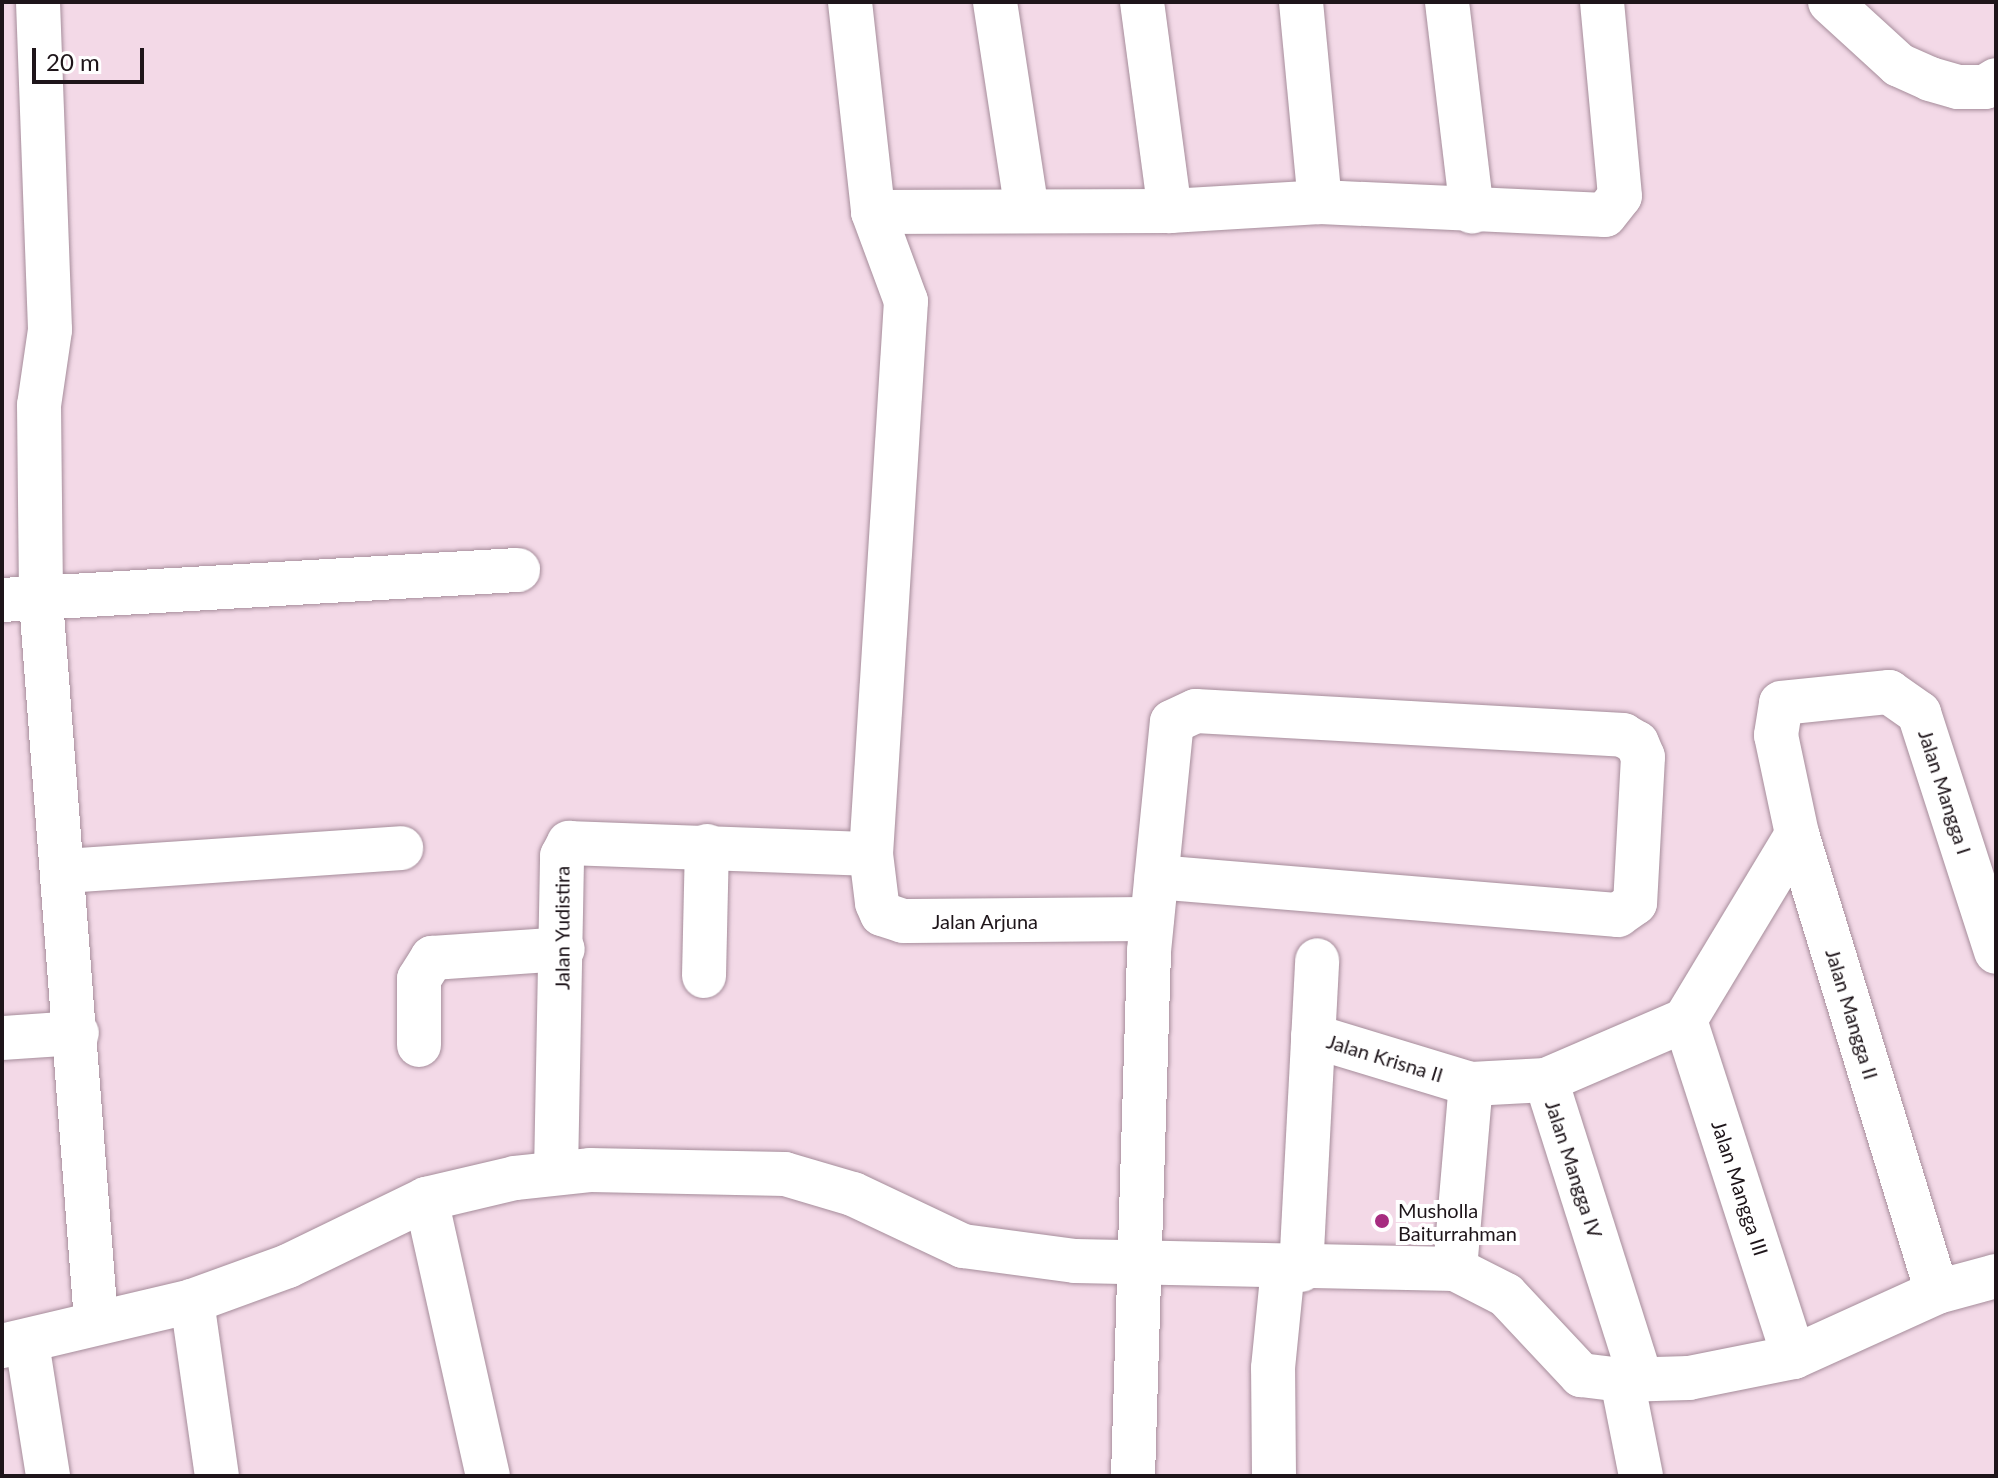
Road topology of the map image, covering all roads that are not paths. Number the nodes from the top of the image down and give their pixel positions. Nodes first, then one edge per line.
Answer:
1 (38, 2) edge
2 (850, 2) edge
3 (995, 2) edge
4 (1142, 2) edge
5 (1301, 2) edge
6 (1447, 2) edge
7 (1602, 2) edge
8 (1830, 2) edge
9 (1996, 80) edge
10 (1320, 202) junction
11 (1027, 211) junction
12 (1170, 211) junction
13 (873, 212) junction
14 (1472, 212) junction
15 (518, 570) dead end
16 (22, 600) edge
17 (1776, 735) joint
18 (1797, 834) junction
19 (707, 846) junction
20 (401, 848) dead end
21 (871, 854) junction
22 (65, 871) junction
23 (1154, 898) junction
24 (563, 949) junction
25 (1996, 952) edge
26 (1317, 960) dead end
27 (704, 976) dead end
28 (1685, 1020) junction
29 (77, 1033) junction
30 (1313, 1036) junction
31 (2, 1038) edge
32 (419, 1045) dead end
33 (1546, 1080) junction
34 (1471, 1084) junction
35 (556, 1173) junction
36 (426, 1199) junction
37 (1135, 1262) junction
38 (1292, 1269) junction
39 (1455, 1269) junction
40 (1996, 1276) edge
41 (1937, 1292) junction
42 (192, 1301) junction
43 (96, 1320) junction
44 (14, 1345) edge
45 (1794, 1357) junction
46 (1632, 1380) junction
47 (48, 1476) edge
48 (217, 1476) edge
49 (488, 1476) edge
50 (1133, 1476) edge
51 (1274, 1476) edge
52 (1641, 1476) edge

1 - 16 street
2 - 13 street, Jalan Arjuna
3 - 11 street
4 - 12 street
5 - 10 street
6 - 14 street
7 - 14 street
8 - 9 street
10 - 12 street
10 - 14 street
11 - 12 street
11 - 13 street
13 - 21 street, Jalan Arjuna
15 - 16 street
16 - 22 street
17 - 18 street, Jalan Mangga II
17 - 25 street, Jalan Mangga I
18 - 28 street
18 - 41 street, Jalan Mangga II
19 - 21 street, Jalan Yudistira
19 - 24 street, Jalan Yudistira
19 - 27 street
20 - 22 street
21 - 23 street, Jalan Arjuna
22 - 29 street
23 - 23 street
23 - 37 street
24 - 32 street
24 - 35 street, Jalan Yudistira
26 - 30 street
28 - 33 street, Jalan Mangga IV
28 - 45 street, Jalan Mangga III
29 - 31 street
29 - 43 street
30 - 34 street, Jalan Krisna II
30 - 38 street, Jalan Krisna II
33 - 34 street, Jalan Krisna II
33 - 46 street, Jalan Mangga IV
34 - 39 street
35 - 36 street
35 - 37 street
36 - 42 street
36 - 49 street
37 - 38 street
37 - 50 street
38 - 39 street
38 - 51 street, Jalan Krisna II
39 - 46 street
40 - 41 street
41 - 45 street
42 - 43 street
42 - 48 street
43 - 44 street
44 - 47 street
45 - 46 street
46 - 52 street, Jalan Mangga IV

